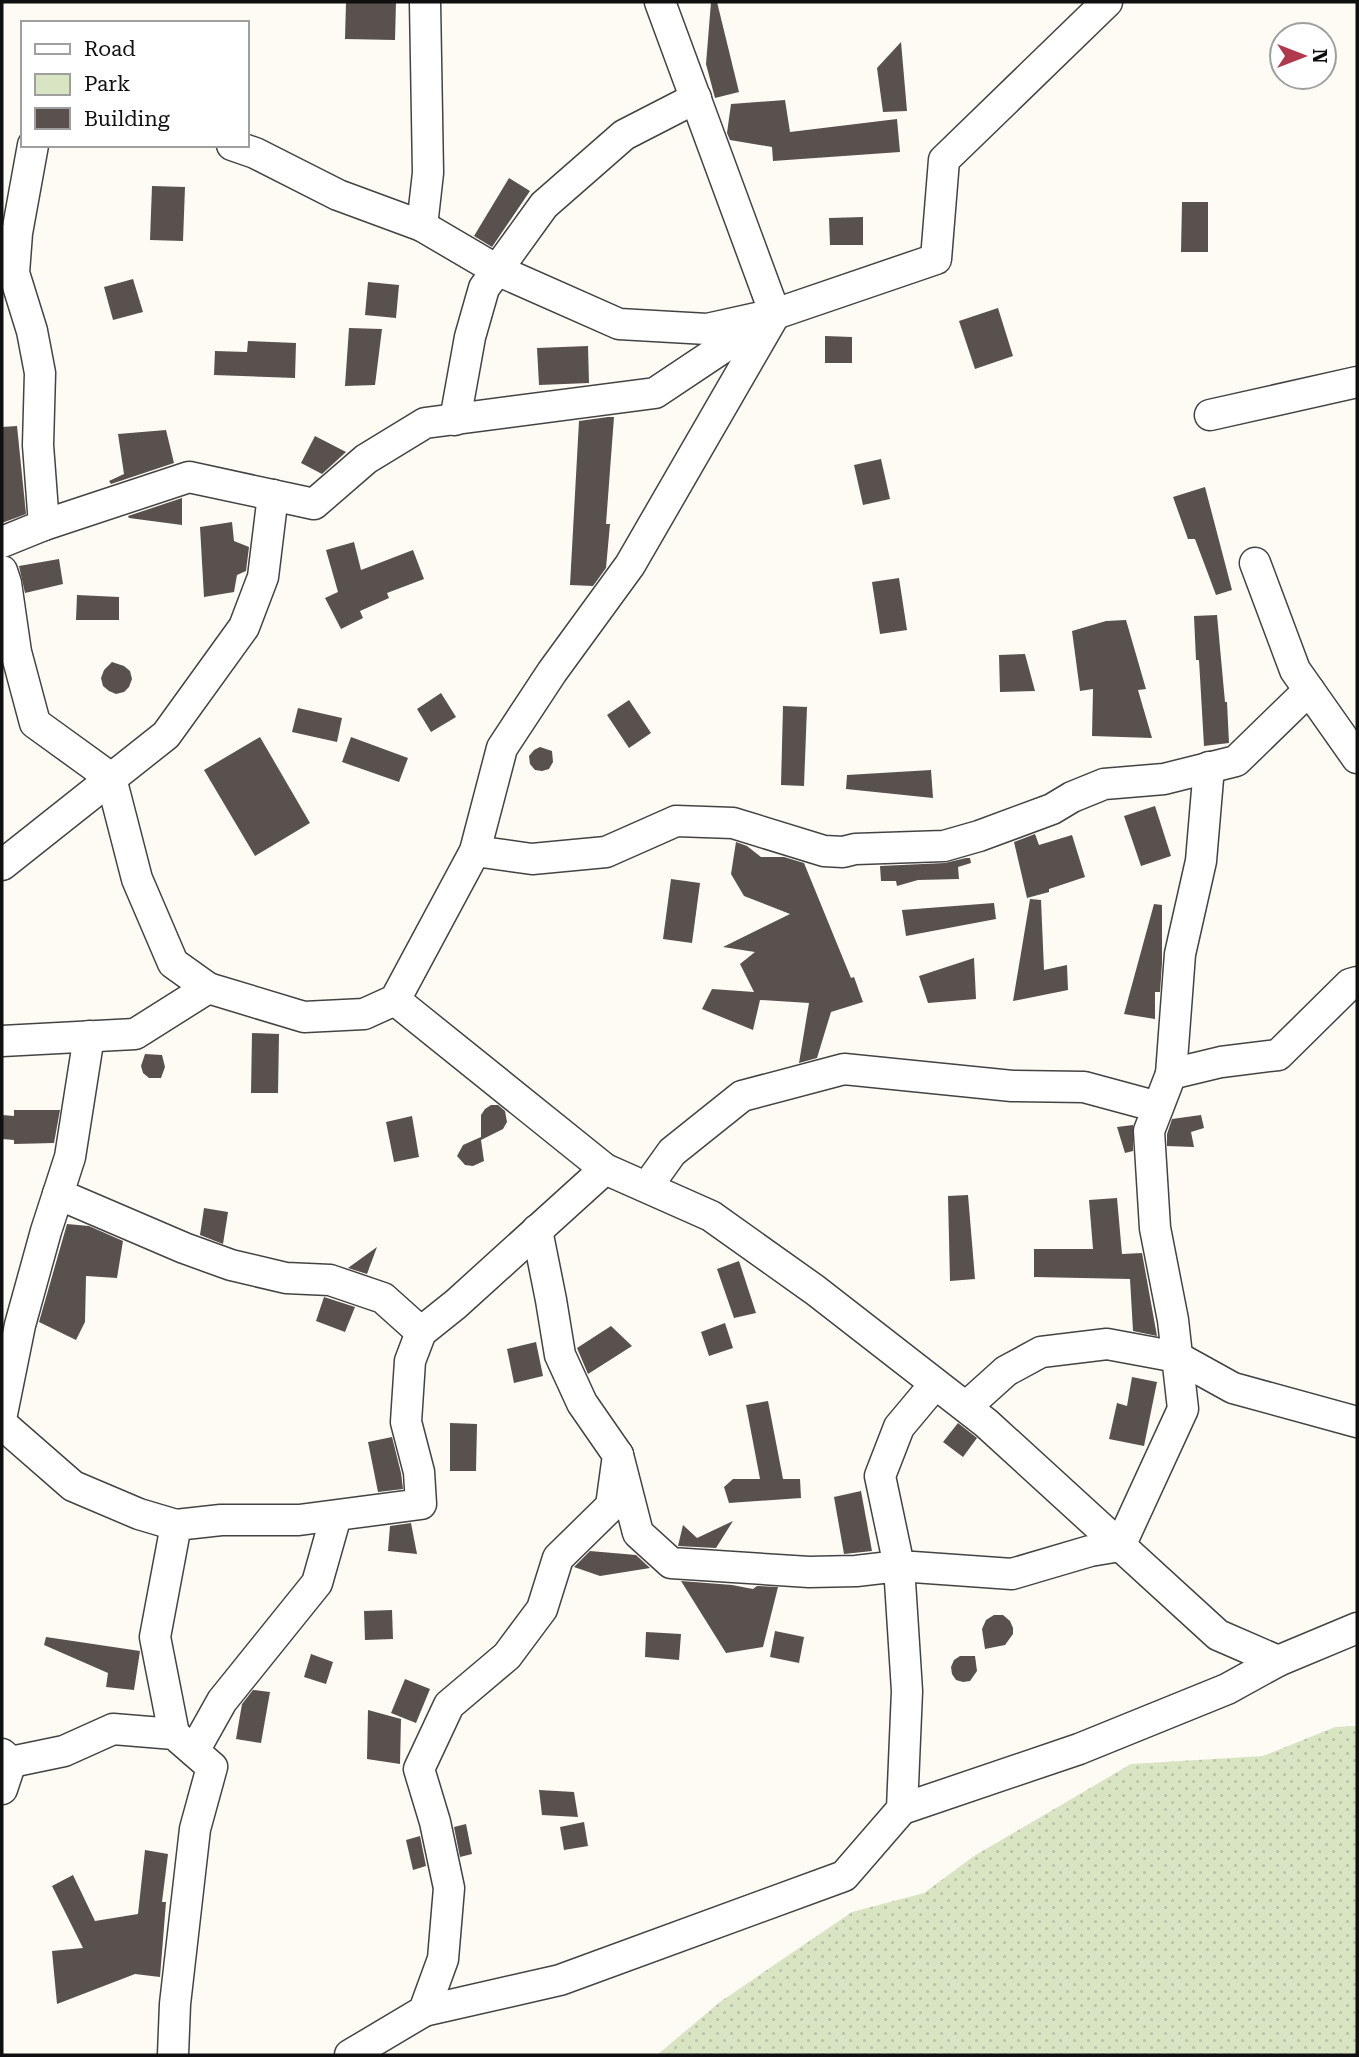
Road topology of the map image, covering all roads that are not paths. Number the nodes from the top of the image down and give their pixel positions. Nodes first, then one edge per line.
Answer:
1 (425, 2) edge
2 (660, 2) edge
3 (1107, 2) edge
4 (696, 99) junction
5 (33, 147) edge
6 (238, 147) edge
7 (422, 226) junction
8 (497, 270) junction
9 (775, 314) junction
10 (1357, 382) edge
11 (1210, 415) dead end
12 (455, 420) junction
13 (273, 495) junction
14 (44, 525) junction
15 (2, 542) edge
16 (1255, 563) dead end
17 (2, 571) edge
18 (1309, 690) junction
19 (1357, 758) edge
20 (1209, 767) junction
21 (111, 778) junction
22 (475, 851) junction
23 (2, 865) edge
24 (1357, 982) edge
25 (208, 988) junction
26 (395, 1000) junction
27 (89, 1036) junction
28 (2, 1041) edge
29 (1171, 1074) junction
30 (1158, 1107) junction
31 (605, 1168) junction
32 (647, 1187) junction
33 (58, 1194) junction
34 (537, 1230) junction
35 (421, 1332) junction
36 (1177, 1357) junction
37 (935, 1384) junction
38 (965, 1407) junction
39 (2, 1414) edge
40 (1357, 1422) edge
41 (2, 1424) edge
42 (618, 1455) junction
43 (336, 1516) junction
44 (176, 1525) junction
45 (1120, 1546) junction
46 (899, 1566) junction
47 (1357, 1628) edge
48 (1278, 1661) junction
49 (184, 1742) junction
50 (5, 1768) edge
51 (902, 1809) junction
52 (424, 2011) junction
53 (173, 2055) edge
54 (350, 2055) edge

1 - 7 street
2 - 4 street
3 - 9 street
4 - 8 street
4 - 9 street
5 - 14 street
6 - 7 street
7 - 8 street
8 - 9 street
8 - 12 street
9 - 12 street
9 - 22 street
10 - 11 street
12 - 13 street
13 - 14 street
13 - 21 street
14 - 15 street
16 - 18 street
17 - 21 street
18 - 19 street
18 - 20 street
20 - 22 street
20 - 29 street
21 - 23 street
21 - 25 street
22 - 26 street
24 - 29 street
25 - 26 street
25 - 27 street
26 - 31 street
27 - 28 street
27 - 33 street
29 - 30 street
30 - 32 street
30 - 36 street
31 - 32 street
31 - 34 street
32 - 37 street
33 - 35 street
33 - 39 street
34 - 35 street
34 - 42 street
35 - 43 street
36 - 38 street
36 - 40 street
36 - 45 street
37 - 38 street
37 - 46 street
38 - 45 street
41 - 44 street
42 - 46 street
42 - 52 street
43 - 44 street
43 - 49 street
44 - 49 street
45 - 46 street
45 - 48 street
46 - 51 street
47 - 48 street
48 - 51 street
49 - 50 street
49 - 53 street
51 - 52 street
52 - 54 street

